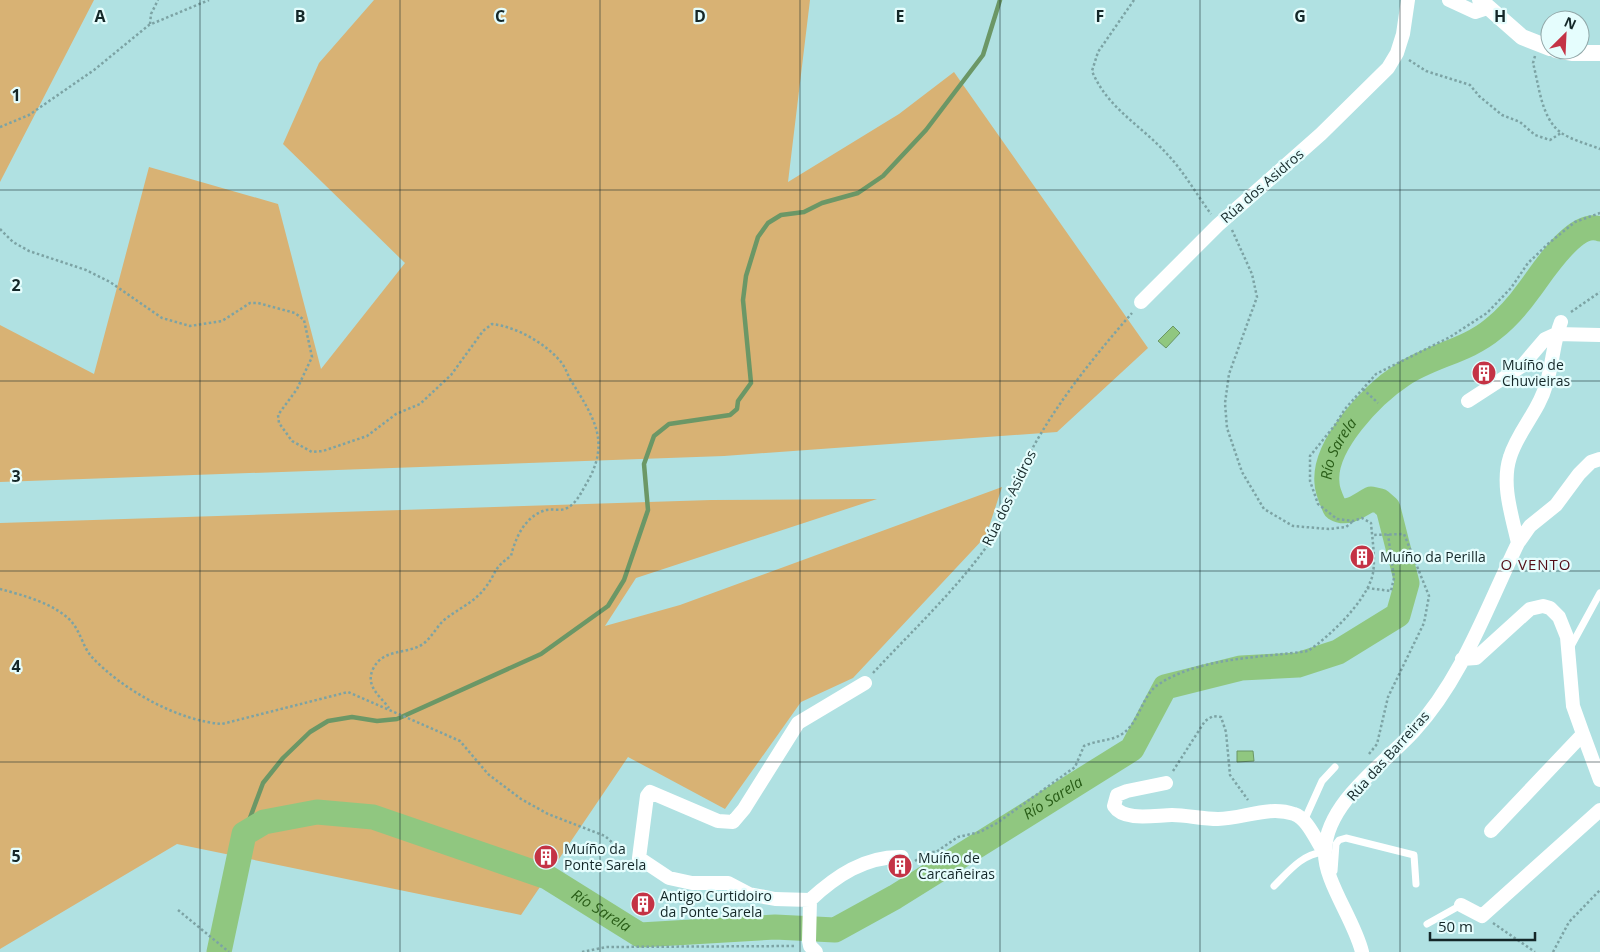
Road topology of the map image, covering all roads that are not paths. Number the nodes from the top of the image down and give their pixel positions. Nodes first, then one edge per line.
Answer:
1 (1408, 0) edge
2 (1449, 0) edge
3 (1484, 4) edge
4 (1540, 44) edge
5 (1141, 302) road end
6 (1558, 328) junction
7 (1600, 335) edge
8 (1468, 401) dead end
9 (1600, 459) edge
10 (1518, 543) junction
11 (1600, 593) edge
12 (1569, 651) junction
13 (1462, 659) junction
14 (865, 683) road end
15 (1583, 734) junction
16 (1335, 767) dead end
17 (1600, 780) edge
18 (1166, 783) road end
19 (1600, 810) edge
20 (1304, 820) junction
21 (1491, 831) dead end
22 (1324, 852) junction
23 (902, 857) road end
24 (1329, 876) junction
25 (1416, 884) dead end
26 (1274, 886) dead end
27 (810, 903) junction
28 (1461, 904) joint
29 (1427, 924) dead end
30 (812, 946) edge
31 (1362, 952) edge

1 - 5 street, Rúa dos Asidros
2 - 3 street
3 - 4 street
6 - 7 street
6 - 8 street
6 - 10 street
9 - 10 street, Rúa das Barreiras
10 - 13 street, Rúa das Barreiras
11 - 12 lane
12 - 13 street
12 - 15 street
13 - 22 street, Rúa das Barreiras
14 - 27 street
15 - 17 street
15 - 21 street
16 - 20 lane
18 - 20 street
19 - 28 street
20 - 22 street
22 - 24 street
22 - 26 lane
23 - 27 street
24 - 25 lane
24 - 31 street
27 - 30 street
28 - 29 lane

